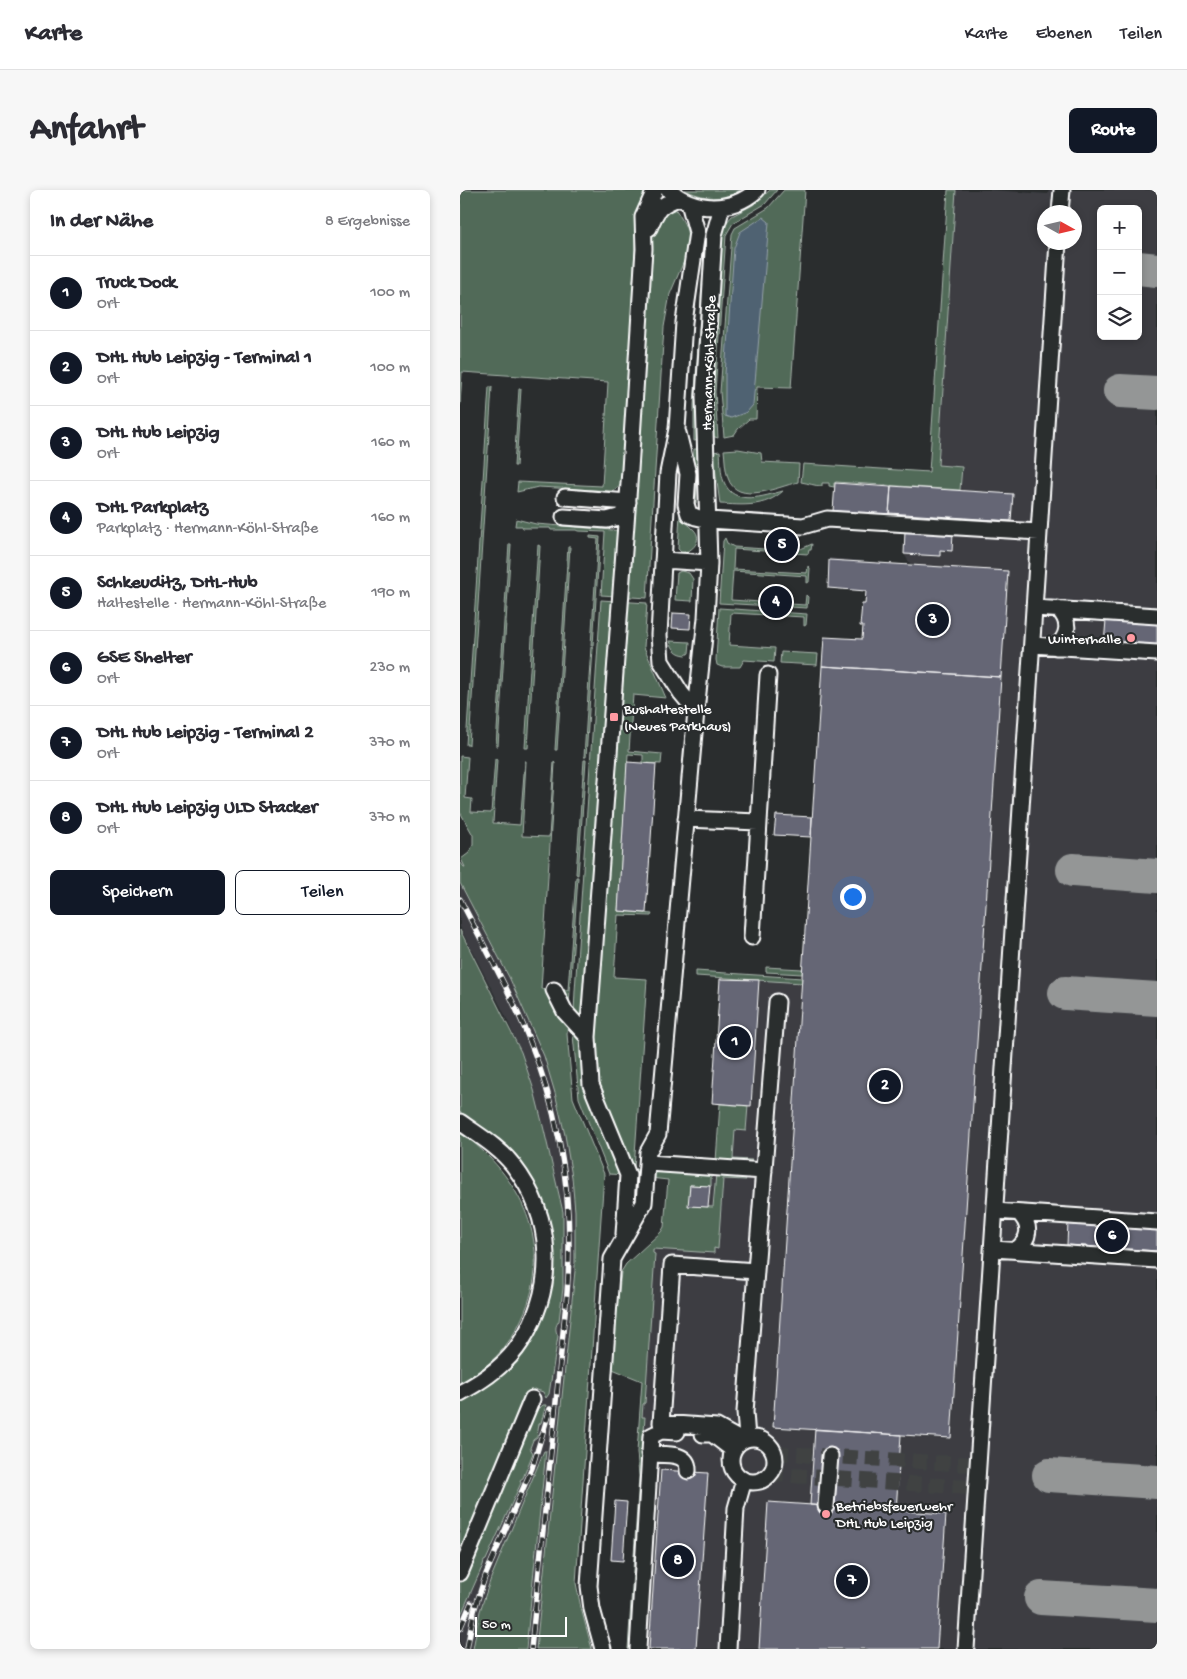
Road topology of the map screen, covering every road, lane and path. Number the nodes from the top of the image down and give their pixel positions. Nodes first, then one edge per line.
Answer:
1 (654, 190) edge
2 (757, 190) edge
3 (1062, 190) edge
4 (679, 197) edge
5 (1061, 205) edge
6 (722, 207) junction
7 (644, 249) junction
8 (1057, 250) edge
9 (677, 430) junction
10 (565, 498) dead end
11 (628, 502) junction
12 (564, 517) dead end
13 (709, 520) junction
14 (1039, 532) junction
15 (663, 560) junction
16 (709, 563) junction
17 (1034, 608) junction
18 (1058, 609) junction
19 (1157, 616) edge
20 (1032, 645) junction
21 (1056, 647) junction
22 (1157, 653) edge
23 (768, 675) dead end
24 (696, 711) junction
25 (686, 819) junction
26 (758, 822) junction
27 (752, 937) dead end
28 (554, 990) dead end
29 (777, 1002) dead end
30 (588, 1037) junction
31 (460, 1122) edge
32 (648, 1163) junction
33 (764, 1171) junction
34 (995, 1211) junction
35 (1019, 1213) junction
36 (1157, 1222) edge
37 (623, 1239) junction
38 (993, 1249) junction
39 (1016, 1250) junction
40 (1157, 1260) edge
41 (756, 1271) junction
42 (460, 1393) edge
43 (532, 1399) dead end
44 (741, 1443) junction
45 (650, 1454) junction
46 (830, 1456) dead end
47 (688, 1471) dead end
48 (744, 1480) junction
49 (826, 1506) dead end
50 (460, 1573) edge
51 (603, 1649) edge
52 (638, 1649) edge
53 (728, 1649) edge
54 (966, 1649) edge

1 - 7 street
2 - 6 street
3 - 5 street
4 - 6 street
4 - 7 street
4 - 9 street, Hermann-Köhl-Straße
6 - 13 street, Hermann-Köhl-Straße
7 - 11 street
8 - 14 street
9 - 13 street, Hermann-Köhl-Straße
9 - 15 street, Hermann-Köhl-Straße
10 - 11 street
11 - 12 street
11 - 30 street
13 - 14 street, Hermann-Köhl-Straße
13 - 16 street, Hermann-Köhl-Straße
14 - 17 street
15 - 16 street
15 - 24 street, Hermann-Köhl-Straße
16 - 24 street, Hermann-Köhl-Straße
17 - 18 street
17 - 20 street
18 - 19 street
18 - 21 street
20 - 21 street
20 - 34 street
21 - 22 street
23 - 26 street
24 - 25 street, Hermann-Köhl-Straße
25 - 26 street
25 - 32 street, Hermann-Köhl-Straße
26 - 27 street
28 - 30 street
29 - 33 street
30 - 37 street
31 - 42 street
32 - 33 street
32 - 37 street, Hermann-Köhl-Straße
33 - 41 street
34 - 35 street
34 - 38 street
35 - 36 street
35 - 39 street
37 - 51 street, Hermann-Köhl-Straße
38 - 39 street
38 - 54 street
39 - 40 street
41 - 44 street
41 - 44 street
43 - 50 street
44 - 45 street
44 - 48 street
44 - 48 street
45 - 47 street
45 - 52 street
46 - 49 street
48 - 53 street

